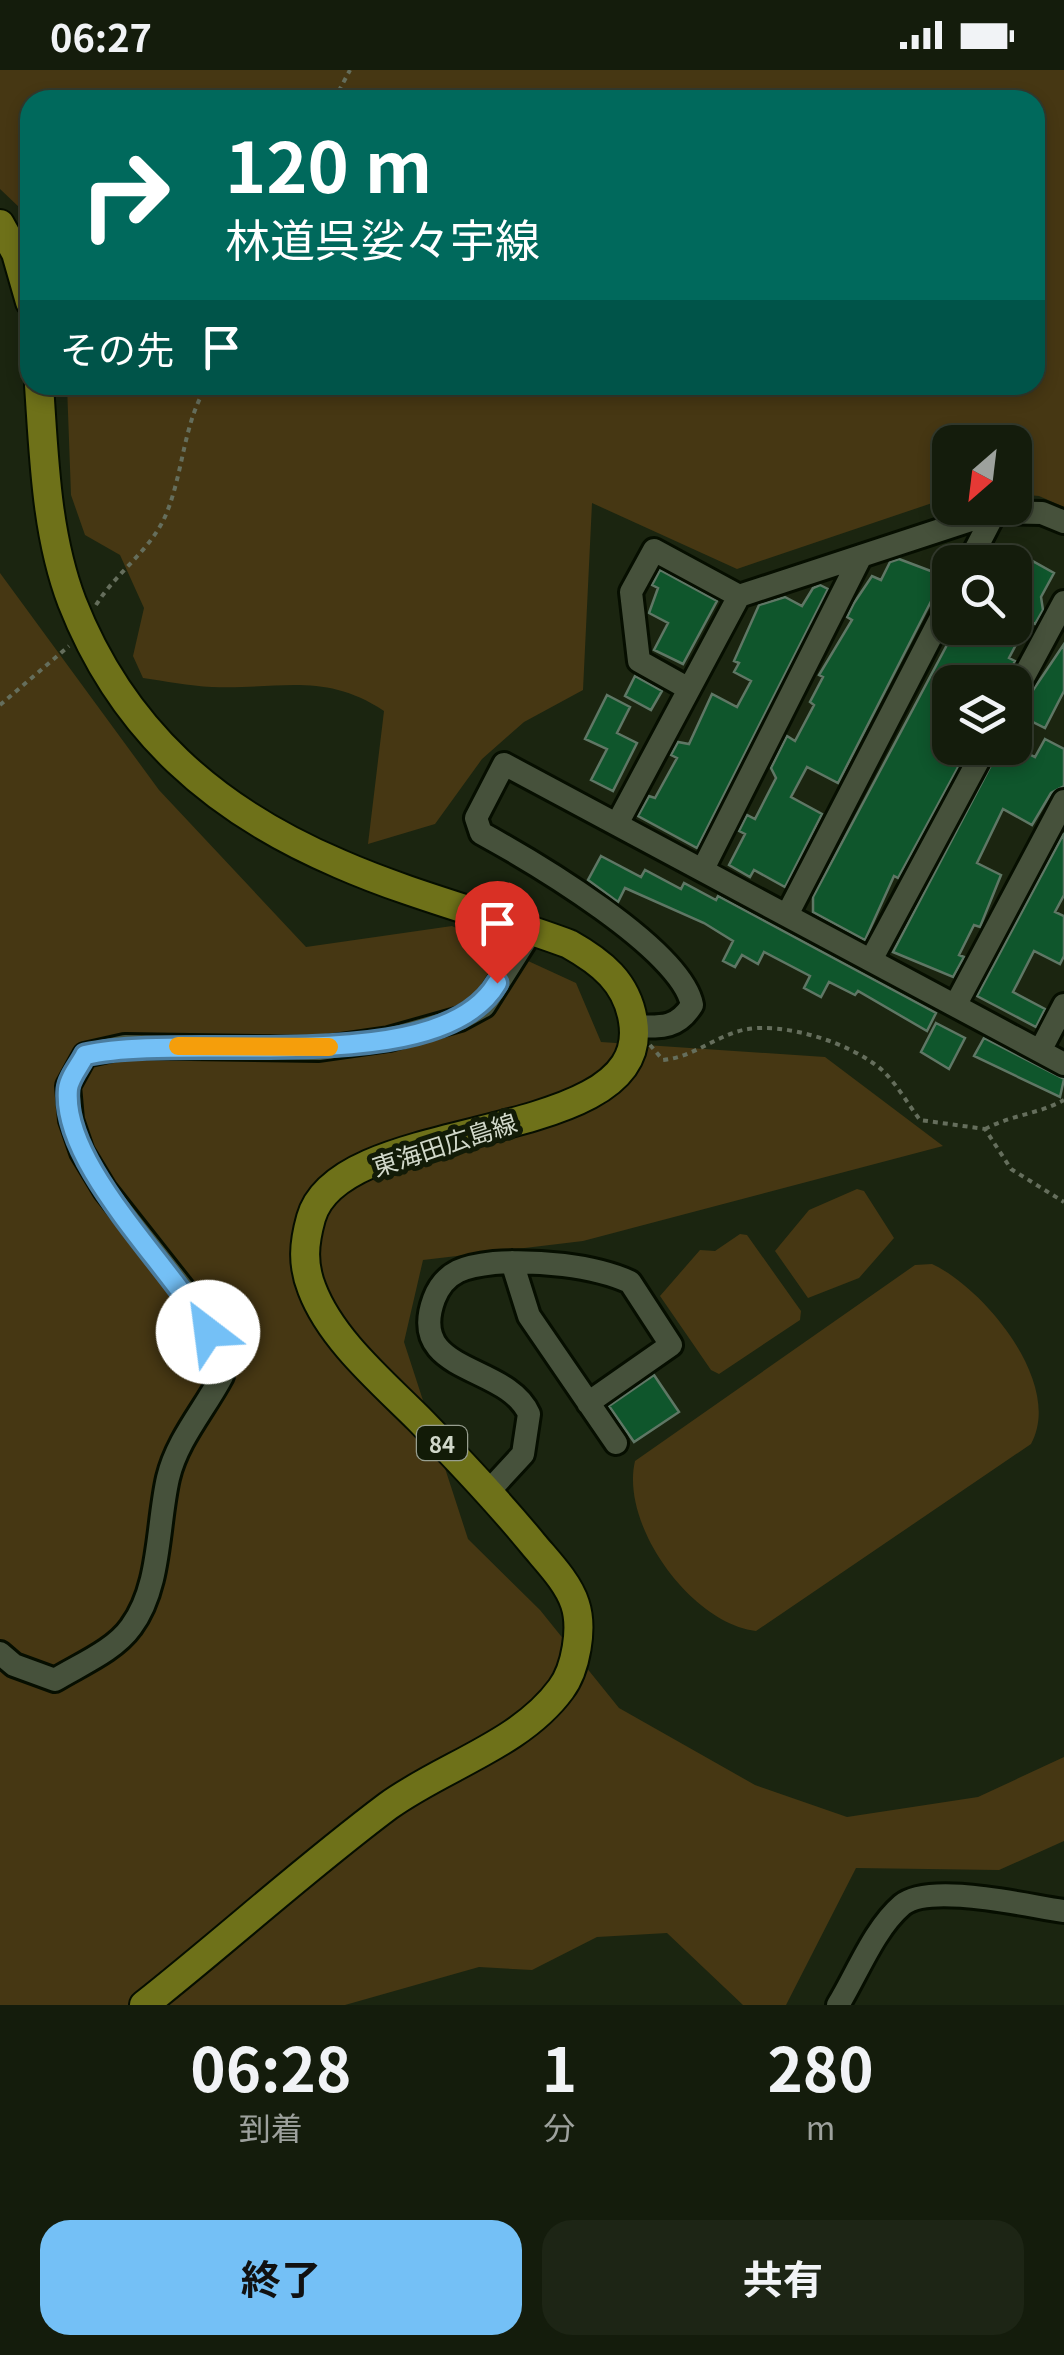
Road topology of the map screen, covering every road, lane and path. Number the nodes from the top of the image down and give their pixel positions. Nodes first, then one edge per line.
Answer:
1 (0, 224) edge
2 (20, 267) edge
3 (40, 395) edge
4 (201, 395) edge
5 (1032, 513) edge
6 (1064, 522) edge
7 (956, 525) edge
8 (861, 556) junction
9 (739, 596) junction
10 (1064, 602) edge
11 (85, 625) junction
12 (932, 635) edge
13 (1030, 665) edge
14 (689, 689) junction
15 (0, 704) edge
16 (977, 765) edge
17 (1064, 800) edge
18 (617, 824) junction
19 (703, 869) junction
20 (787, 914) junction
21 (532, 930) junction
22 (871, 960) junction
23 (956, 1004) junction
24 (1064, 1005) edge
25 (634, 1026) junction
26 (1040, 1051) junction
27 (1064, 1064) edge
28 (1064, 1100) edge
29 (986, 1129) junction
30 (1064, 1202) edge
31 (512, 1262) junction
32 (588, 1402) junction
33 (616, 1443) dead end
34 (489, 1491) junction
35 (0, 1653) edge
36 (1064, 1910) edge
37 (144, 2005) edge
38 (838, 2005) edge

1 - 2 main road
3 - 11 main road
4 - 11 path
5 - 6 street
7 - 8 street
8 - 9 street
8 - 19 street
9 - 14 street
9 - 14 street
10 - 13 street
11 - 15 path
11 - 21 main road
12 - 20 street
14 - 18 street
16 - 22 street
17 - 23 street
18 - 19 street
18 - 25 street
19 - 20 street
20 - 22 street
21 - 25 main road
21 - 35 street
22 - 23 street
23 - 26 street
24 - 26 street
25 - 29 path
25 - 34 main road, 東海田広島線 / 84
26 - 27 street
28 - 29 path
29 - 30 path
31 - 32 street
31 - 32 street
31 - 34 street
32 - 33 street
34 - 37 main road, 東海田広島線 / 84
36 - 38 street

